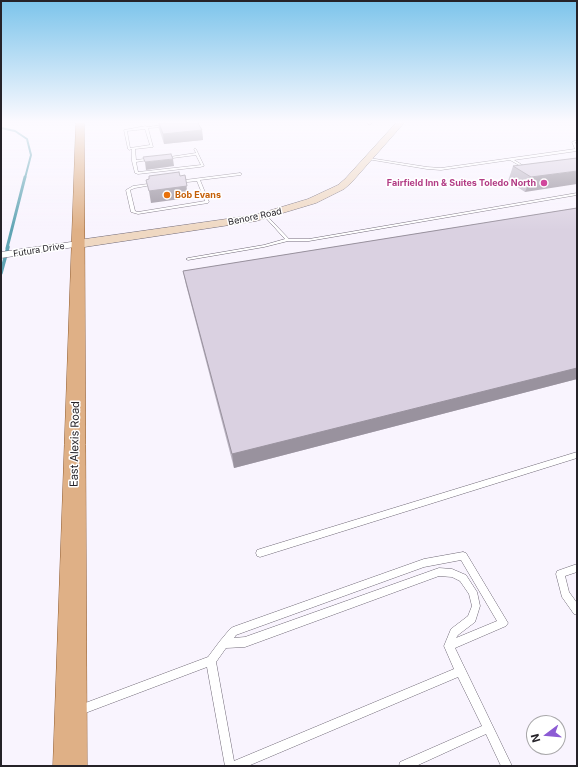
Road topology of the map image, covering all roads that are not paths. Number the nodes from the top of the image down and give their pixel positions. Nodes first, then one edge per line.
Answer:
1 (79, 159) edge
2 (154, 159) edge
3 (200, 159) edge
4 (369, 159) joint
5 (510, 159) joint
6 (134, 161) joint
7 (532, 166) edge
8 (240, 174) dead end
9 (198, 179) junction
10 (169, 183) edge
11 (162, 184) edge
12 (577, 194) edge
13 (266, 216) junction
14 (288, 240) junction
15 (78, 244) junction
16 (1, 255) edge
17 (188, 259) dead end
18 (577, 455) edge
19 (260, 553) dead end
20 (577, 568) edge
21 (577, 611) edge
22 (223, 644) junction
23 (449, 646) junction
24 (212, 661) junction
25 (460, 671) junction
26 (71, 713) junction
27 (488, 728) junction
28 (70, 766) edge
29 (230, 766) edge
30 (236, 766) edge
31 (404, 766) edge
32 (507, 766) edge

1 - 15 main road, East Alexis Road
2 - 6 lane
3 - 6 lane
4 - 5 lane
4 - 13 main road, Benore Road
5 - 7 lane
8 - 9 lane
9 - 10 lane
9 - 11 lane
12 - 14 lane
13 - 14 lane
13 - 15 main road, Benore Road
14 - 17 lane
15 - 16 street, Futura Drive
15 - 26 main road, East Alexis Road
18 - 19 lane
20 - 21 lane
22 - 23 lane
22 - 23 lane
22 - 24 lane
23 - 25 lane
24 - 26 lane
24 - 29 lane
25 - 27 lane
25 - 30 lane
26 - 28 main road, East Alexis Road
27 - 31 lane
27 - 32 lane

